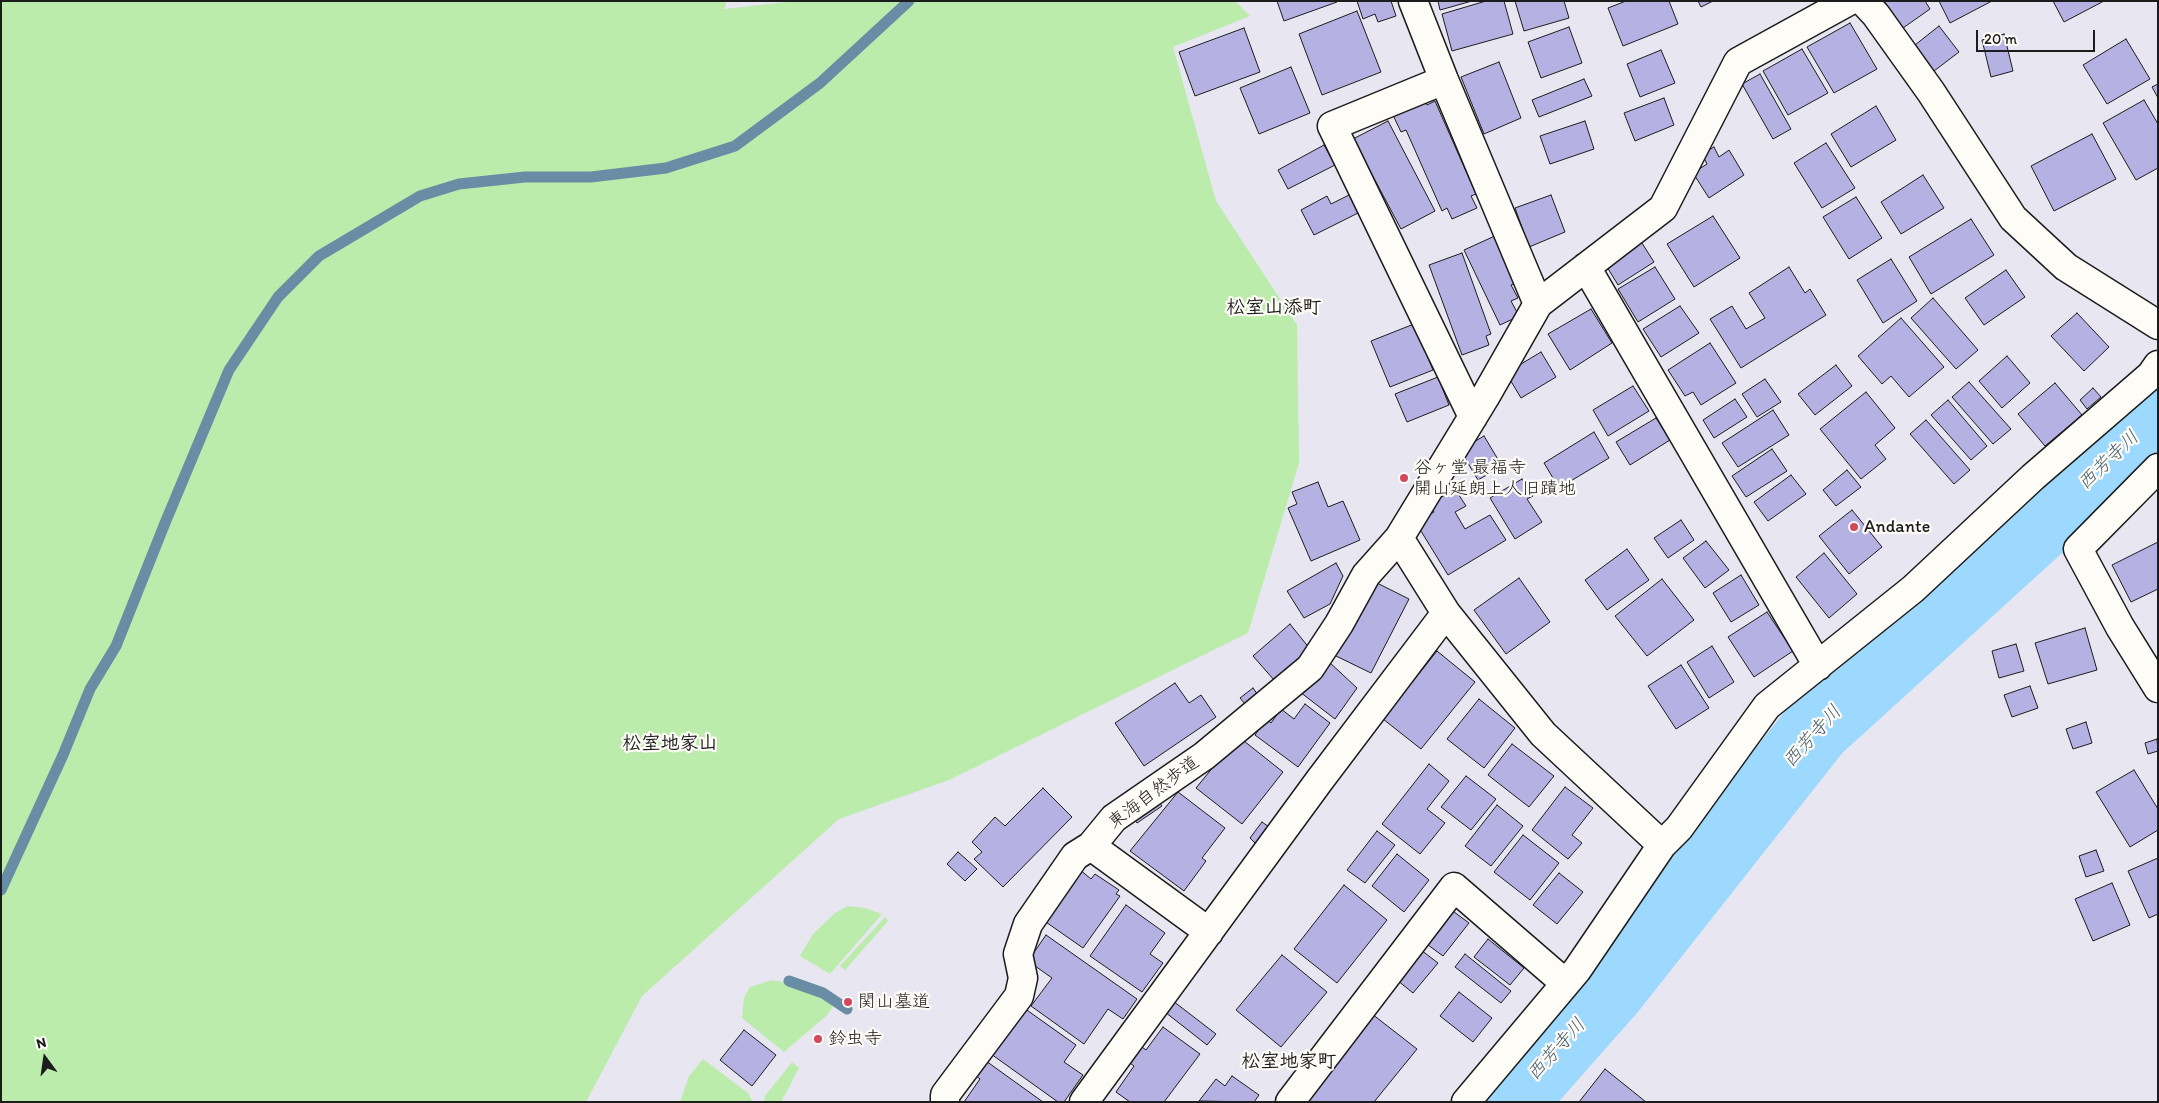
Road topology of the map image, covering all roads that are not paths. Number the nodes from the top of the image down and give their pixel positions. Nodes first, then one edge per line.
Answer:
1 (1413, 1) edge
2 (1849, 1) edge
3 (1863, 1) edge
4 (1444, 80) junction
5 (1586, 267) junction
6 (1538, 304) junction
7 (2157, 318) edge
8 (2155, 375) edge
9 (1473, 417) junction
10 (2158, 468) edge
11 (1399, 538) junction
12 (1446, 613) junction
13 (1818, 666) junction
14 (2158, 688) edge
15 (1662, 845) junction
16 (1091, 846) junction
17 (1208, 932) junction
18 (1565, 983) junction
19 (944, 1102) edge
20 (1084, 1102) edge
21 (1290, 1102) edge
22 (1466, 1102) edge

1 - 4 street
2 - 5 street
3 - 7 street
4 - 6 street
4 - 9 street
5 - 6 street
5 - 13 street
6 - 9 street, 東海自然歩道
8 - 13 street
9 - 11 street, 東海自然歩道
10 - 14 street
11 - 12 street
11 - 16 street, 東海自然歩道
12 - 15 street
12 - 17 street
13 - 15 street
15 - 18 street
16 - 17 street
16 - 19 street, 東海自然歩道
17 - 20 street
18 - 21 street
18 - 22 street

